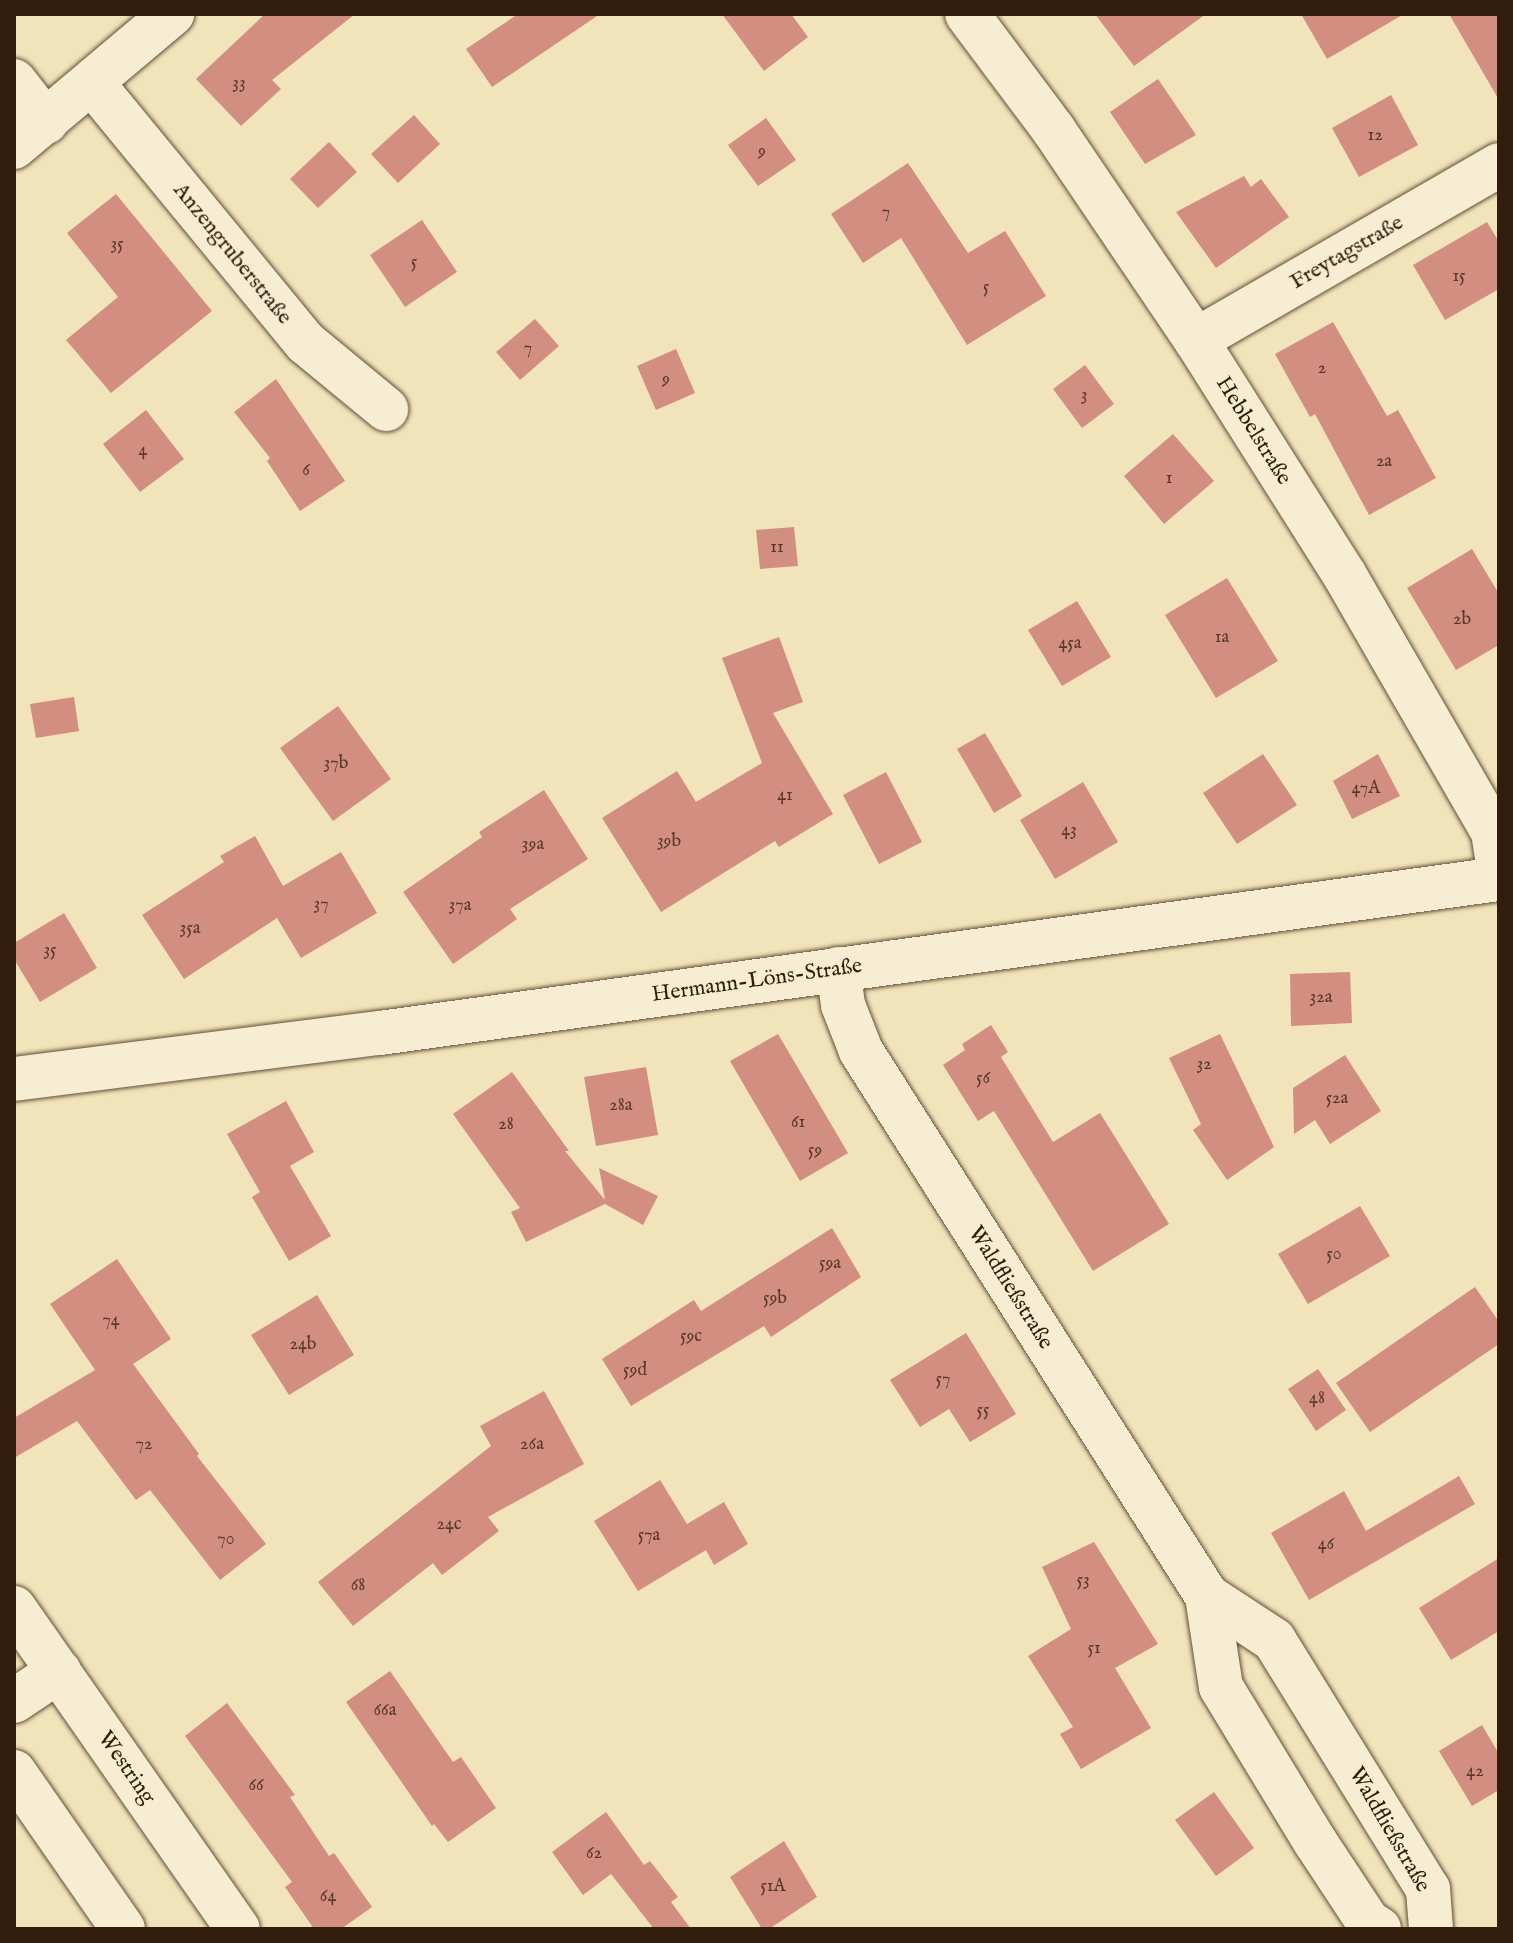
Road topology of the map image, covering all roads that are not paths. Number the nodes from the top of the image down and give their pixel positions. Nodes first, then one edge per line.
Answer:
1 (172, 14) edge
2 (967, 14) edge
3 (14, 81) edge
4 (93, 84) junction
5 (30, 134) edge
6 (1499, 165) edge
7 (1196, 340) junction
8 (386, 409) dead end
9 (1499, 869) edge
10 (1499, 879) edge
11 (838, 969) junction
12 (14, 1079) edge
13 (1207, 1596) junction
14 (14, 1608) edge
15 (59, 1671) junction
16 (14, 1701) edge
17 (14, 1772) edge
18 (123, 1929) edge
19 (238, 1929) edge
20 (1379, 1929) edge
21 (1431, 1929) edge

1 - 4 street
2 - 7 street, Hebbelstraße
3 - 5 street
4 - 5 street
4 - 8 street, Anzengruberstraße
6 - 7 street, Freytagstraße
7 - 9 street, Hebbelstraße
10 - 11 street, Hermann-Löns-Straße
11 - 12 street, Hermann-Löns-Straße
11 - 13 street, Waldfließstraße
13 - 20 street, Waldfließstraße
13 - 21 street, Waldfließstraße
14 - 15 street, Westring
15 - 16 street
15 - 19 street, Westring
17 - 18 street

